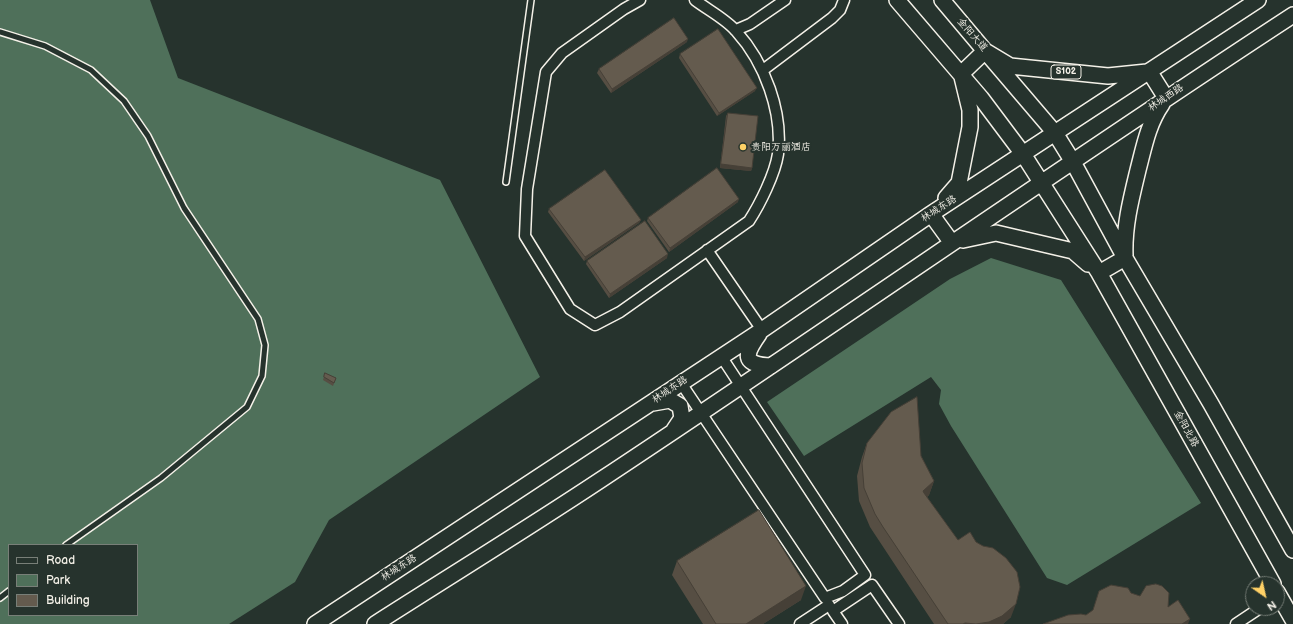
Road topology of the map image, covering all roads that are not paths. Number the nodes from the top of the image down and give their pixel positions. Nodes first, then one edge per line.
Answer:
1 (531, 0) edge
2 (640, 0) edge
3 (695, 0) edge
4 (785, 0) edge
5 (833, 0) edge
6 (844, 0) edge
7 (897, 0) edge
8 (942, 0) edge
9 (1258, 0) edge
10 (840, 10) junction
11 (1293, 15) edge
12 (736, 30) junction
13 (0, 32) edge
14 (985, 51) junction
15 (763, 70) junction
16 (1150, 71) junction
17 (961, 74) junction
18 (1166, 98) junction
19 (1055, 133) junction
20 (1023, 154) junction
21 (1073, 162) junction
22 (506, 182) dead end
23 (1041, 183) junction
24 (932, 214) junction
25 (952, 243) junction
26 (707, 250) junction
27 (1125, 258) junction
28 (1099, 274) junction
29 (762, 330) junction
30 (721, 356) junction
31 (771, 366) junction
32 (680, 383) junction
33 (742, 385) junction
34 (648, 404) junction
35 (700, 414) junction
36 (672, 432) junction
37 (67, 544) edge
38 (1293, 550) edge
39 (865, 575) junction
40 (1267, 576) edge
41 (872, 585) junction
42 (8, 592) edge
43 (0, 598) edge
44 (829, 605) junction
45 (1285, 607) edge
46 (1248, 616) edge
47 (1293, 620) edge
48 (315, 624) edge
49 (375, 624) edge
50 (800, 624) edge
51 (842, 624) edge
52 (899, 624) edge
53 (1236, 624) edge

1 - 22 lane
2 - 26 street
3 - 12 street
4 - 12 street
5 - 10 street
6 - 10 street
7 - 17 main road
8 - 14 main road, 金阳大道 / S102
9 - 16 main road
10 - 15 street
11 - 18 main road, 林城西路
12 - 15 street
13 - 37 lane
14 - 16 main road, 金阳大道 / S102
14 - 17 main road
14 - 19 main road
15 - 26 street
16 - 18 main road
16 - 19 main road
17 - 20 main road, 金阳北路
17 - 24 main road
18 - 21 main road, 林城西路
18 - 27 main road
19 - 20 main road
19 - 21 main road
20 - 23 main road, 金阳北路
20 - 24 main road, 林城东路
21 - 23 main road, 林城西路
21 - 27 main road
23 - 25 main road
23 - 28 main road, 金阳北路
24 - 25 main road
24 - 29 main road, 林城东路
25 - 28 main road
25 - 31 main road
26 - 29 street
27 - 28 main road
27 - 38 main road
28 - 40 main road, 金阳北路
29 - 30 main road, 林城东路
29 - 31 main road
30 - 32 main road, 林城东路
30 - 33 street
31 - 33 main road
32 - 34 main road, 林城东路
32 - 35 street
33 - 35 main road
33 - 39 street
34 - 36 main road
34 - 48 main road, 林城东路
35 - 36 main road
35 - 44 street
36 - 49 main road
39 - 41 street
39 - 44 street
41 - 44 street
41 - 52 street
42 - 43 lane
44 - 50 street
44 - 51 street
45 - 47 main road, 金阳北路
46 - 53 street

